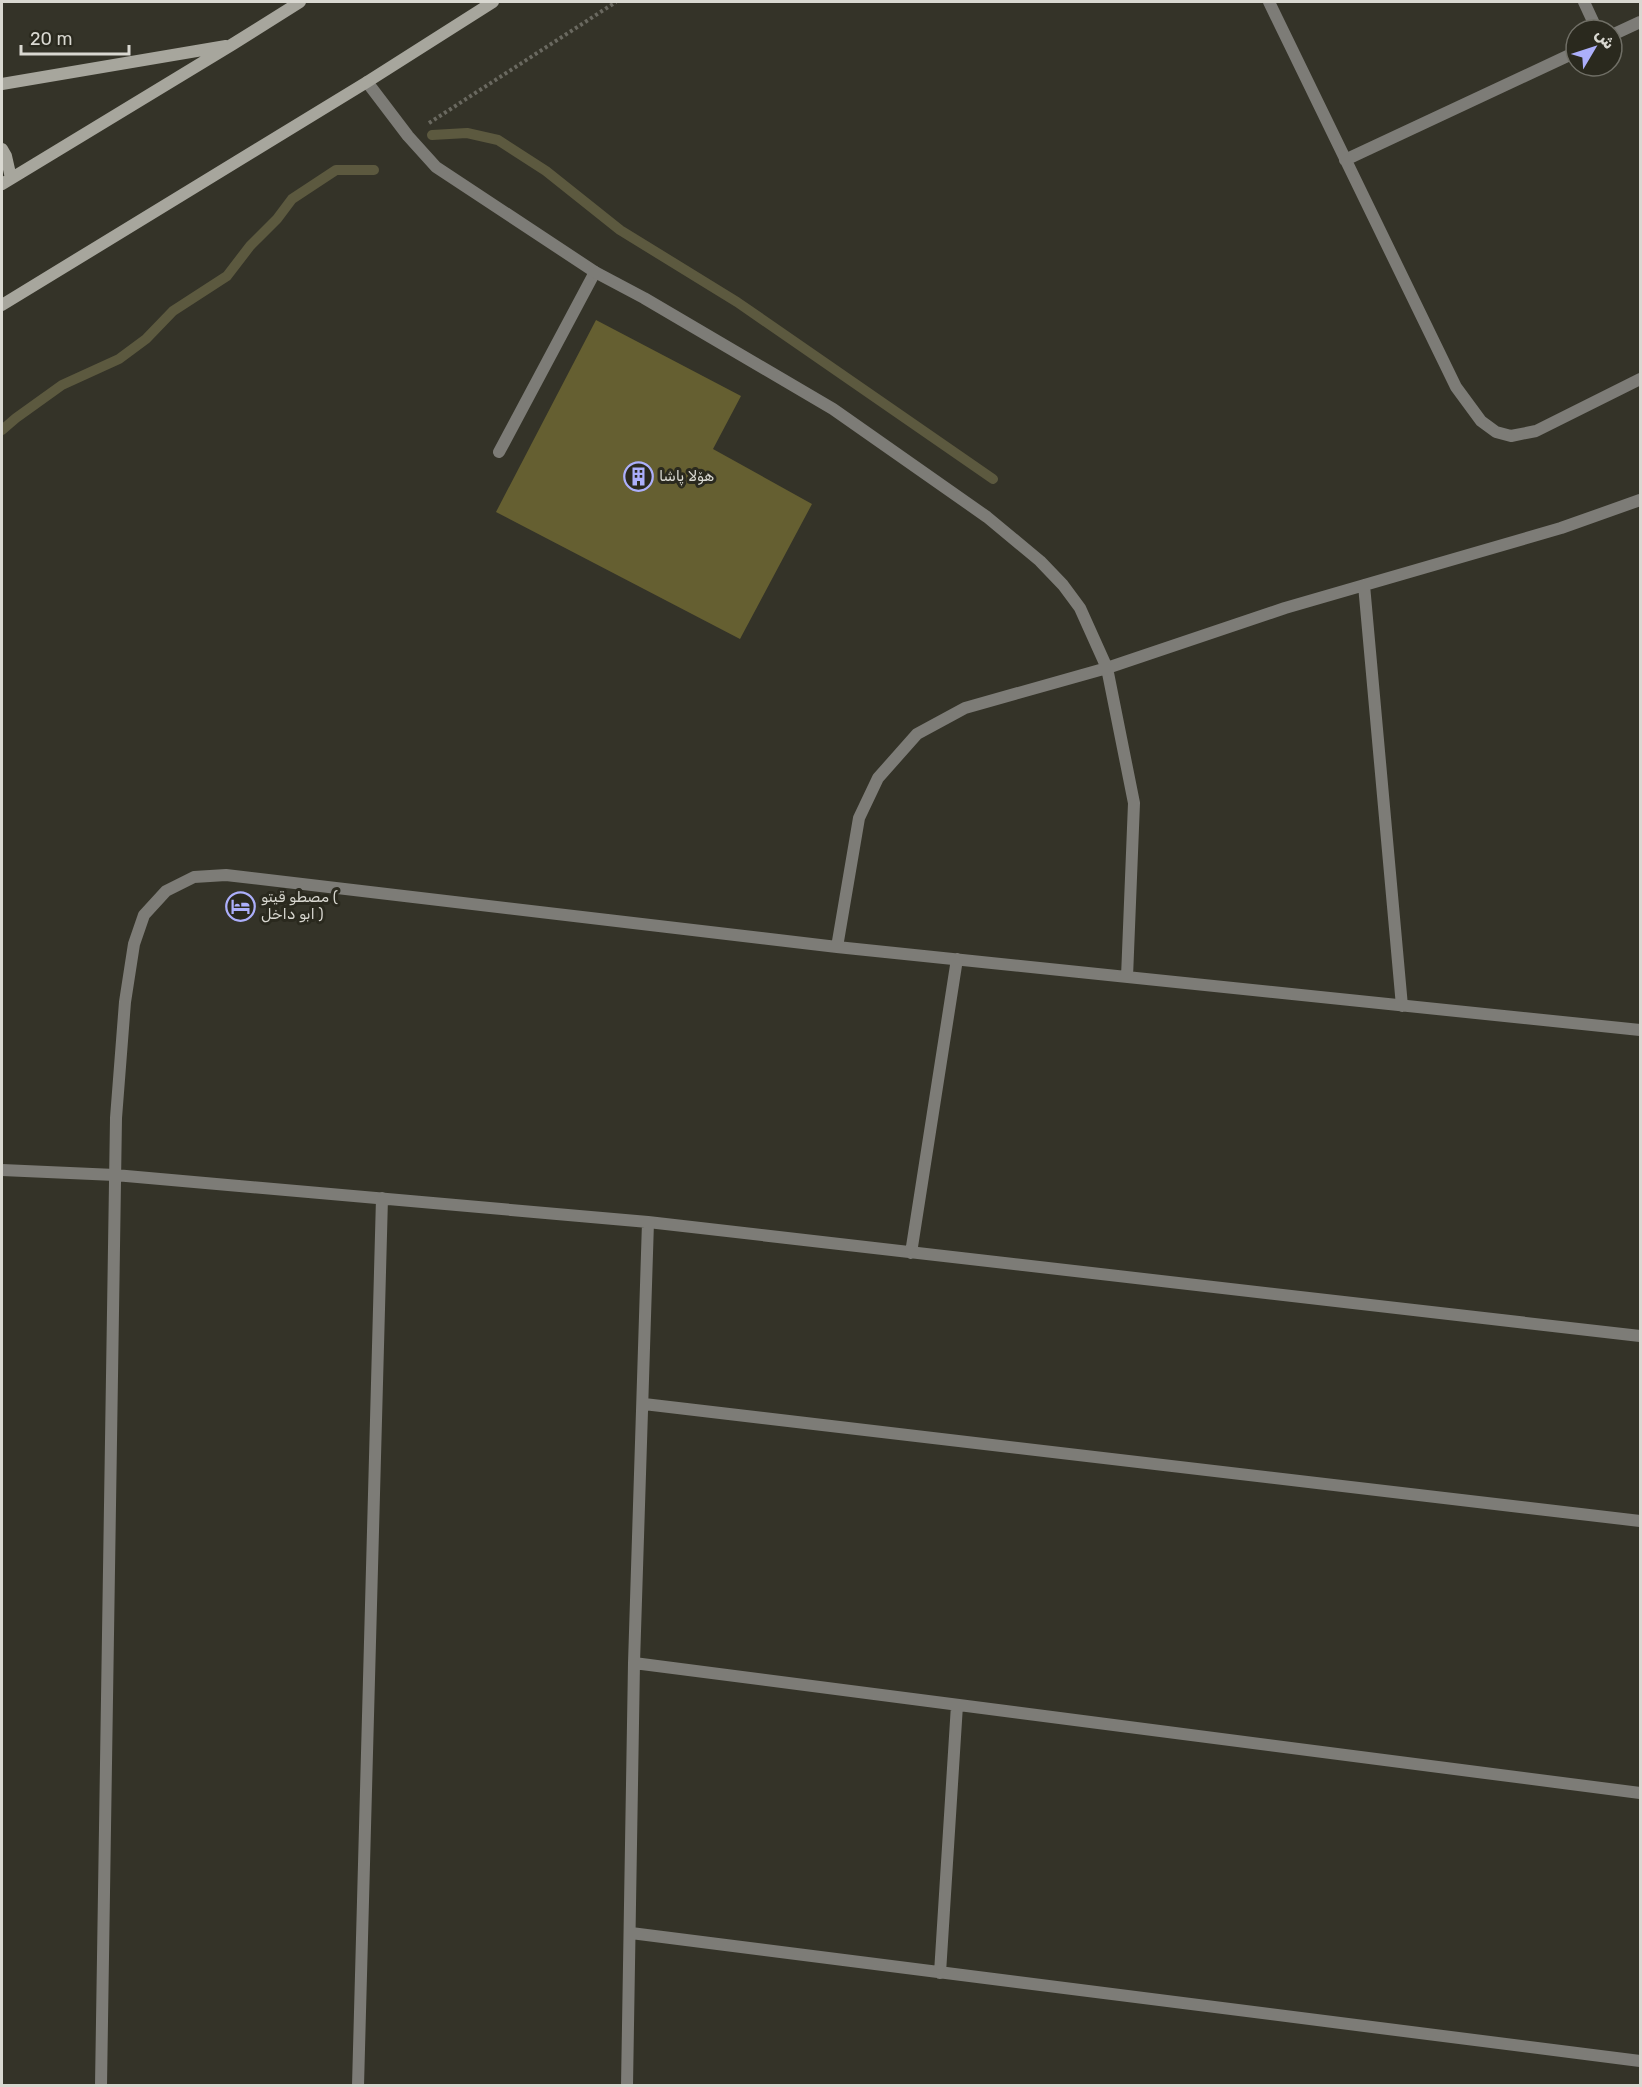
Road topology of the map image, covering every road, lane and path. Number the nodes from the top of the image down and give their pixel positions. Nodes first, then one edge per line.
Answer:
1 (300, 2) edge
2 (493, 2) edge
3 (616, 2) edge
4 (1269, 2) edge
5 (1584, 2) edge
6 (1591, 18) edge
7 (1641, 22) edge
8 (1624, 30) edge
9 (233, 44) junction
10 (1564, 58) edge
11 (366, 82) junction
12 (2, 84) edge
13 (408, 136) junction
14 (2, 149) edge
15 (1345, 159) junction
16 (6, 181) edge
17 (595, 272) junction
18 (2, 305) edge
19 (1641, 379) edge
20 (499, 452) dead end
21 (1641, 500) edge
22 (1364, 585) junction
23 (1107, 668) junction
24 (837, 947) junction
25 (957, 959) junction
26 (1127, 977) junction
27 (1402, 1006) junction
28 (1641, 1030) edge
29 (2, 1170) edge
30 (115, 1175) junction
31 (382, 1198) junction
32 (648, 1222) junction
33 (911, 1253) junction
34 (1641, 1336) edge
35 (644, 1404) junction
36 (1641, 1521) edge
37 (634, 1663) junction
38 (957, 1705) junction
39 (1641, 1793) edge
40 (631, 1933) junction
41 (940, 1973) junction
42 (1641, 2061) edge
43 (101, 2085) edge
44 (358, 2085) edge
45 (627, 2085) edge

1 - 9 main road
2 - 11 main road
3 - 13 path
4 - 15 street
5 - 6 street
7 - 8 street
9 - 12 main road
9 - 16 main road
10 - 15 street
11 - 13 street
11 - 18 main road
13 - 17 street
14 - 16 main road
15 - 19 street
17 - 20 street
17 - 23 street
21 - 22 street
22 - 23 street
22 - 27 street
23 - 24 street
23 - 26 street
24 - 25 street
24 - 30 street
25 - 26 street
25 - 33 street
26 - 27 street
27 - 28 street
29 - 30 street
30 - 31 street
30 - 43 street
31 - 32 street
31 - 44 street
32 - 33 street
32 - 35 street
33 - 34 street
35 - 36 street
35 - 37 street
37 - 38 street
37 - 40 street
38 - 39 street
38 - 41 street
40 - 41 street
40 - 45 street
41 - 42 street

